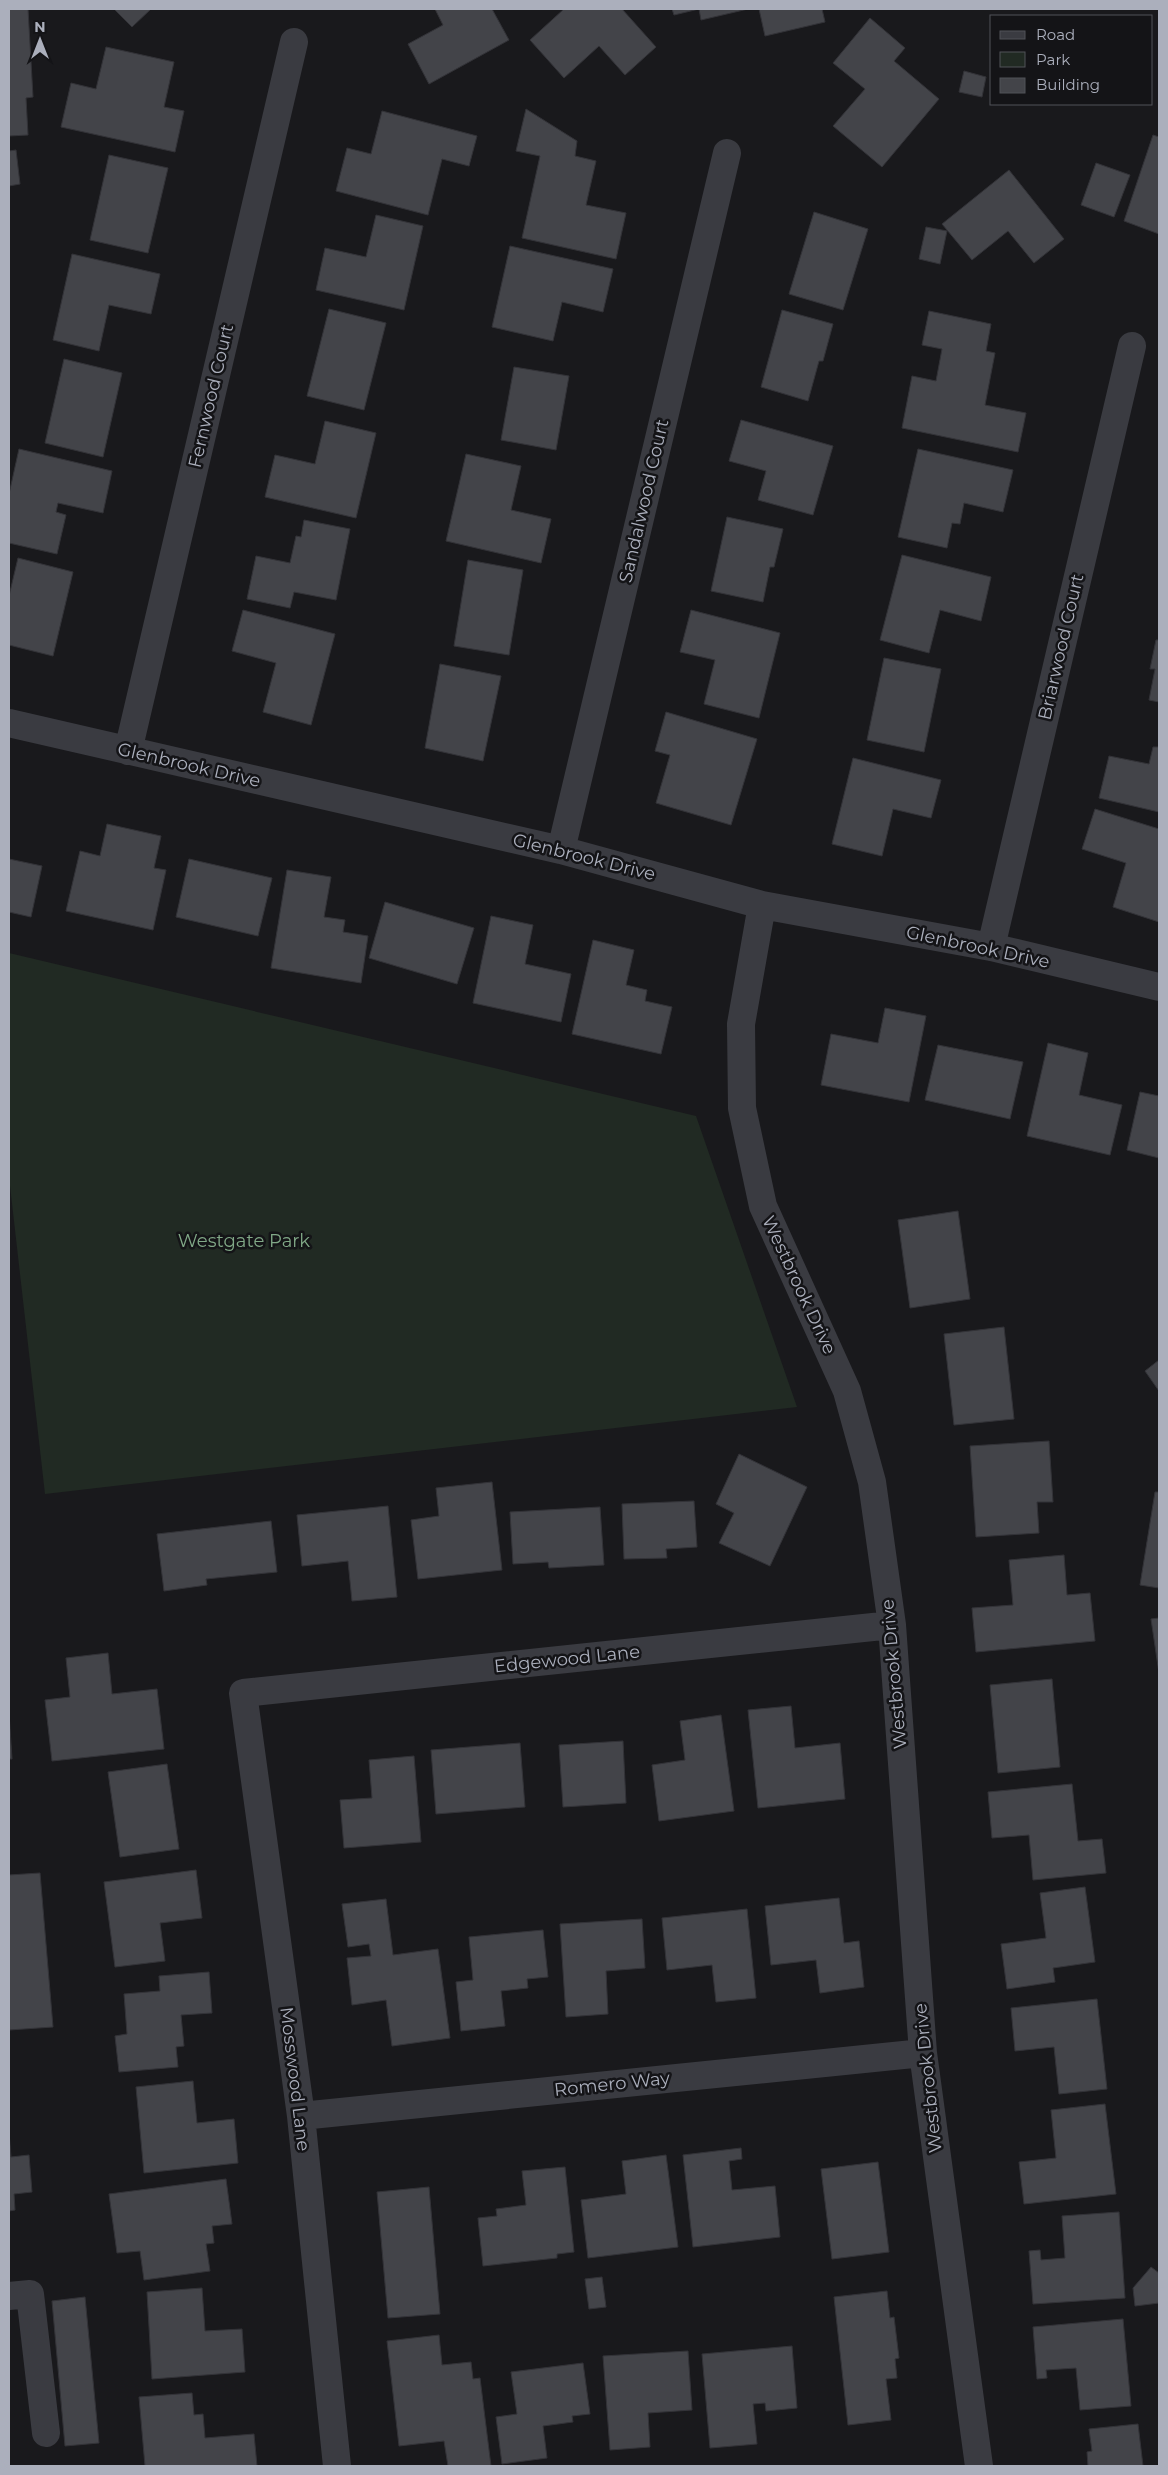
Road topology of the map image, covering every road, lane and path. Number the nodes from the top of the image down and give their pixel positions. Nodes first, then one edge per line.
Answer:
1 (294, 42) dead end
2 (727, 153) dead end
3 (1132, 346) dead end
4 (9, 723) edge
5 (128, 751) junction
6 (561, 850) junction
7 (762, 905) junction
8 (990, 947) junction
9 (1159, 988) edge
10 (892, 1625) junction
11 (243, 1693) joint
12 (923, 2053) junction
13 (301, 2116) junction
14 (9, 2296) edge
15 (46, 2432) dead end
16 (337, 2466) edge
17 (979, 2466) edge

1 - 5 street, Fernwood Court
2 - 6 street, Sandalwood Court
3 - 8 street, Briarwood Court
4 - 5 street, Glenbrook Drive
5 - 6 street, Glenbrook Drive
6 - 7 street, Glenbrook Drive
7 - 8 street, Glenbrook Drive
7 - 10 street, Westbrook Drive
8 - 9 street, Glenbrook Drive
10 - 11 street, Edgewood Lane
10 - 12 street, Westbrook Drive
11 - 13 street, Mosswood Lane
12 - 13 street, Romero Way
12 - 17 street, Westbrook Drive
13 - 16 street, Mosswood Lane
14 - 15 street

